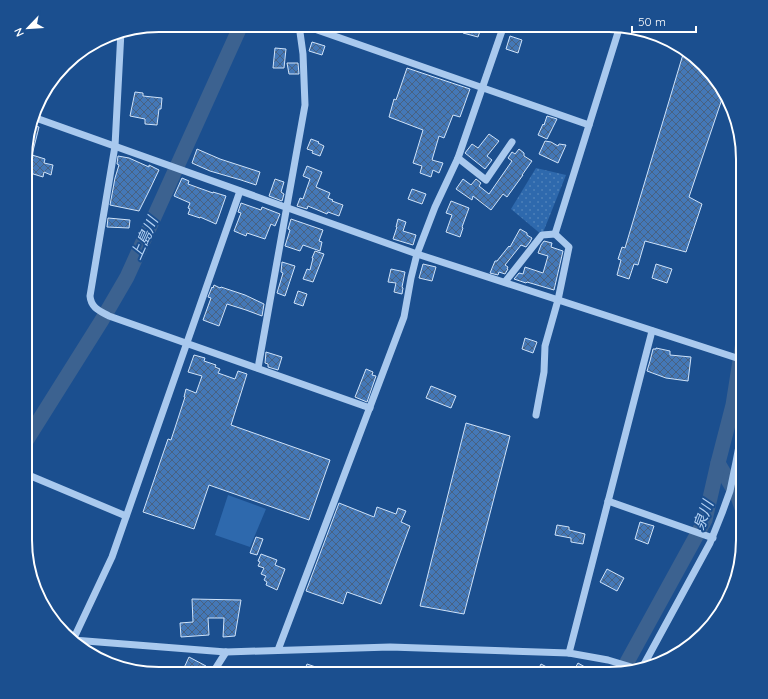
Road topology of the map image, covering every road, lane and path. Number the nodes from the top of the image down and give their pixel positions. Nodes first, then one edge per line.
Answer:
1 (299, 32) edge
2 (323, 32) edge
3 (502, 32) edge
4 (618, 32) edge
5 (121, 38) edge
6 (483, 87) junction
7 (39, 119) edge
8 (589, 125) junction
9 (512, 142) dead end
10 (115, 146) junction
11 (458, 158) junction
12 (240, 191) junction
13 (287, 207) junction
14 (555, 234) junction
15 (417, 254) junction
16 (505, 282) junction
17 (558, 300) junction
18 (652, 331) junction
19 (187, 343) junction
20 (736, 358) edge
21 (258, 368) junction
22 (370, 408) junction
23 (536, 415) dead end
24 (736, 462) edge
25 (32, 477) edge
26 (608, 501) junction
27 (126, 516) junction
28 (712, 537) junction
29 (75, 635) edge
30 (82, 641) edge
31 (278, 650) junction
32 (226, 652) junction
33 (569, 653) junction
34 (645, 662) edge
35 (627, 666) edge
36 (216, 667) edge

1 - 13 street
2 - 6 street
3 - 6 street
4 - 8 street
5 - 10 street
6 - 8 street
6 - 11 street
7 - 10 street
8 - 14 street
9 - 11 street
10 - 12 street
10 - 19 street
11 - 15 street
12 - 13 street
12 - 19 street
13 - 15 street
13 - 21 street
14 - 16 street
14 - 17 street
15 - 16 street
15 - 22 street
16 - 17 street
17 - 18 street
17 - 23 street
18 - 20 street
18 - 26 street
19 - 21 street
19 - 27 street
21 - 22 street
22 - 31 street
24 - 28 street
25 - 27 street
26 - 28 street
26 - 33 street
27 - 29 street
28 - 34 street
30 - 32 street
31 - 32 street
31 - 33 street
32 - 36 street
33 - 35 street

